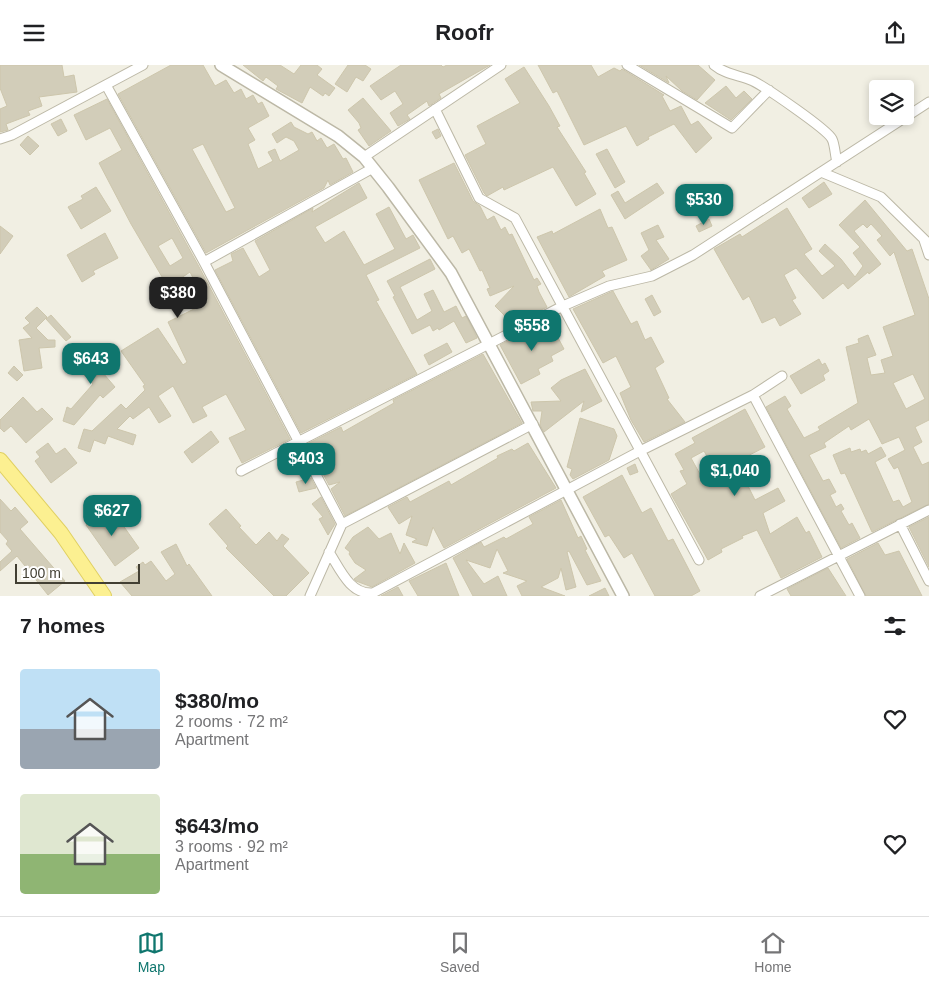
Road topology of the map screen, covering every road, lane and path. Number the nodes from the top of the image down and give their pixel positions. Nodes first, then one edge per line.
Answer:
1 (143, 65) edge
2 (221, 65) edge
3 (501, 65) edge
4 (627, 65) edge
5 (714, 65) edge
6 (106, 85) junction
7 (769, 90) junction
8 (929, 102) edge
9 (435, 109) junction
10 (0, 139) edge
11 (364, 157) junction
12 (837, 162) junction
13 (373, 168) junction
14 (821, 172) junction
15 (927, 241) edge
16 (929, 255) edge
17 (204, 262) junction
18 (563, 306) junction
19 (490, 344) junction
20 (782, 376) dead end
21 (754, 395) junction
22 (533, 424) junction
23 (297, 441) junction
24 (640, 451) junction
25 (0, 460) edge
26 (241, 471) dead end
27 (567, 489) junction
28 (929, 509) edge
29 (342, 524) junction
30 (900, 524) junction
31 (329, 552) junction
32 (838, 555) junction
33 (700, 560) dead end
34 (929, 581) edge
35 (104, 596) edge
36 (310, 596) edge
37 (623, 596) edge
38 (760, 596) edge
39 (860, 596) edge

1 - 6 street
2 - 11 street
3 - 9 street
4 - 7 street
5 - 7 street
6 - 10 street
6 - 17 street
7 - 12 street
8 - 12 street
9 - 11 street
9 - 18 street
11 - 13 street
12 - 14 street
13 - 17 street
13 - 19 street
14 - 15 street
14 - 18 street
15 - 16 street
17 - 23 street
18 - 19 street
18 - 24 street
19 - 22 street
19 - 23 street
20 - 21 street
21 - 24 street
21 - 32 street
22 - 27 street
22 - 29 street
23 - 26 street
23 - 29 street
24 - 27 street
24 - 33 street
25 - 35 main road
27 - 31 street
27 - 37 street
28 - 30 street
29 - 31 street
30 - 32 street
30 - 34 street
31 - 36 street
32 - 38 street
32 - 39 street

